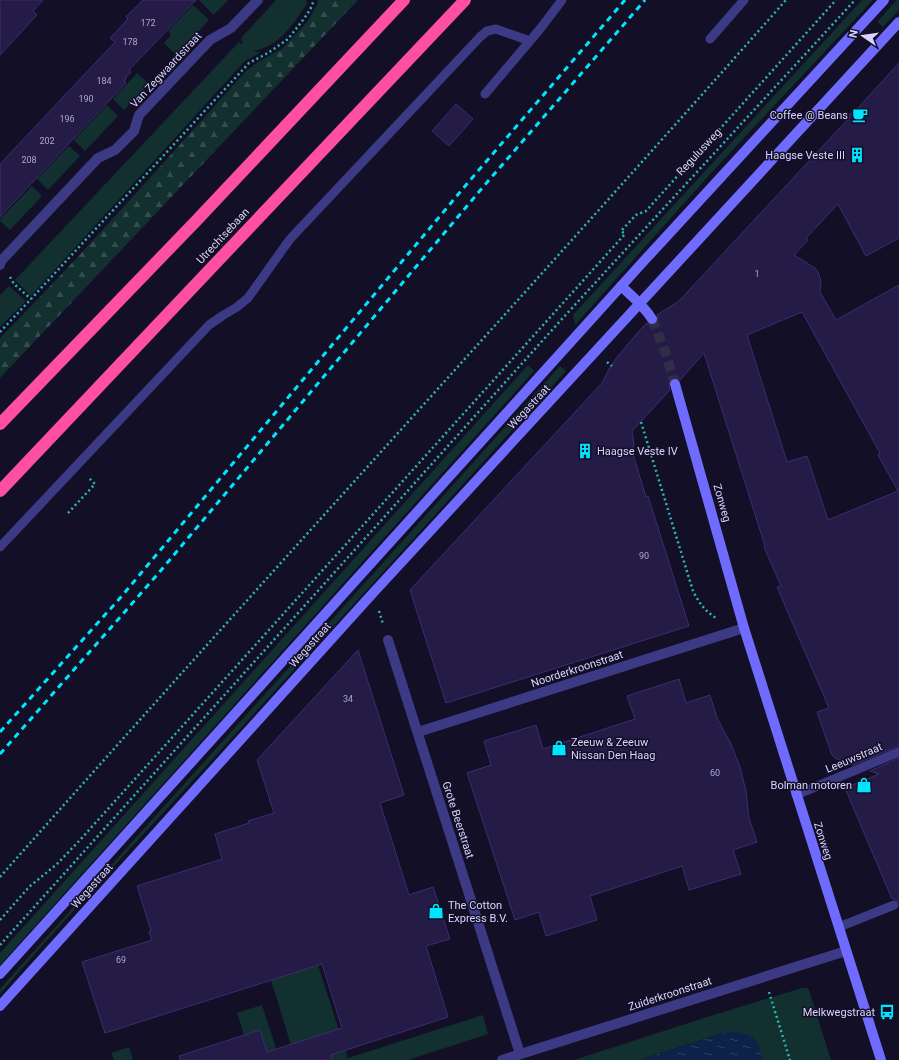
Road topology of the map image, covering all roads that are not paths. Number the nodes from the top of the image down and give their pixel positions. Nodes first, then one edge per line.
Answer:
1 (258, 0) edge
2 (404, 0) edge
3 (465, 0) edge
4 (562, 0) edge
5 (744, 0) edge
6 (884, 0) edge
7 (899, 22) edge
8 (710, 39) dead end
9 (530, 41) junction
10 (485, 94) dead end
11 (0, 263) edge
12 (621, 286) junction
13 (640, 304) junction
14 (652, 319) tunnel mouth
15 (676, 384) tunnel mouth
16 (0, 424) edge
17 (0, 491) edge
18 (0, 547) edge
19 (744, 628) junction
20 (388, 640) road end
21 (418, 732) junction
22 (899, 752) edge
23 (796, 795) junction
24 (894, 905) dead end
25 (838, 927) junction
26 (846, 951) junction
27 (0, 974) edge
28 (0, 1006) edge
29 (520, 1054) junction
30 (502, 1060) edge
31 (880, 1060) edge

1 - 11 street, Van Zegwaardstraat
2 - 16 highway
3 - 17 highway, Utrechtsebaan
4 - 9 lane
5 - 8 lane
6 - 12 main road
7 - 13 main road
9 - 10 lane
9 - 18 lane
12 - 13 main road
12 - 27 main road, Wegastraat
13 - 14 main road
13 - 28 main road, Wegastraat
15 - 19 main road, Zonweg
19 - 21 street, Noorderkroonstraat
19 - 23 main road, Zonweg
20 - 21 street, Grote Beerstraat
21 - 29 street, Grote Beerstraat
22 - 23 lane, Leeuwstraat
23 - 25 main road, Zonweg
24 - 25 lane
25 - 26 main road, Zonweg
26 - 29 street, Zuiderkroonstraat
26 - 31 main road, Zonweg
29 - 30 street, Zuiderkroonstraat

